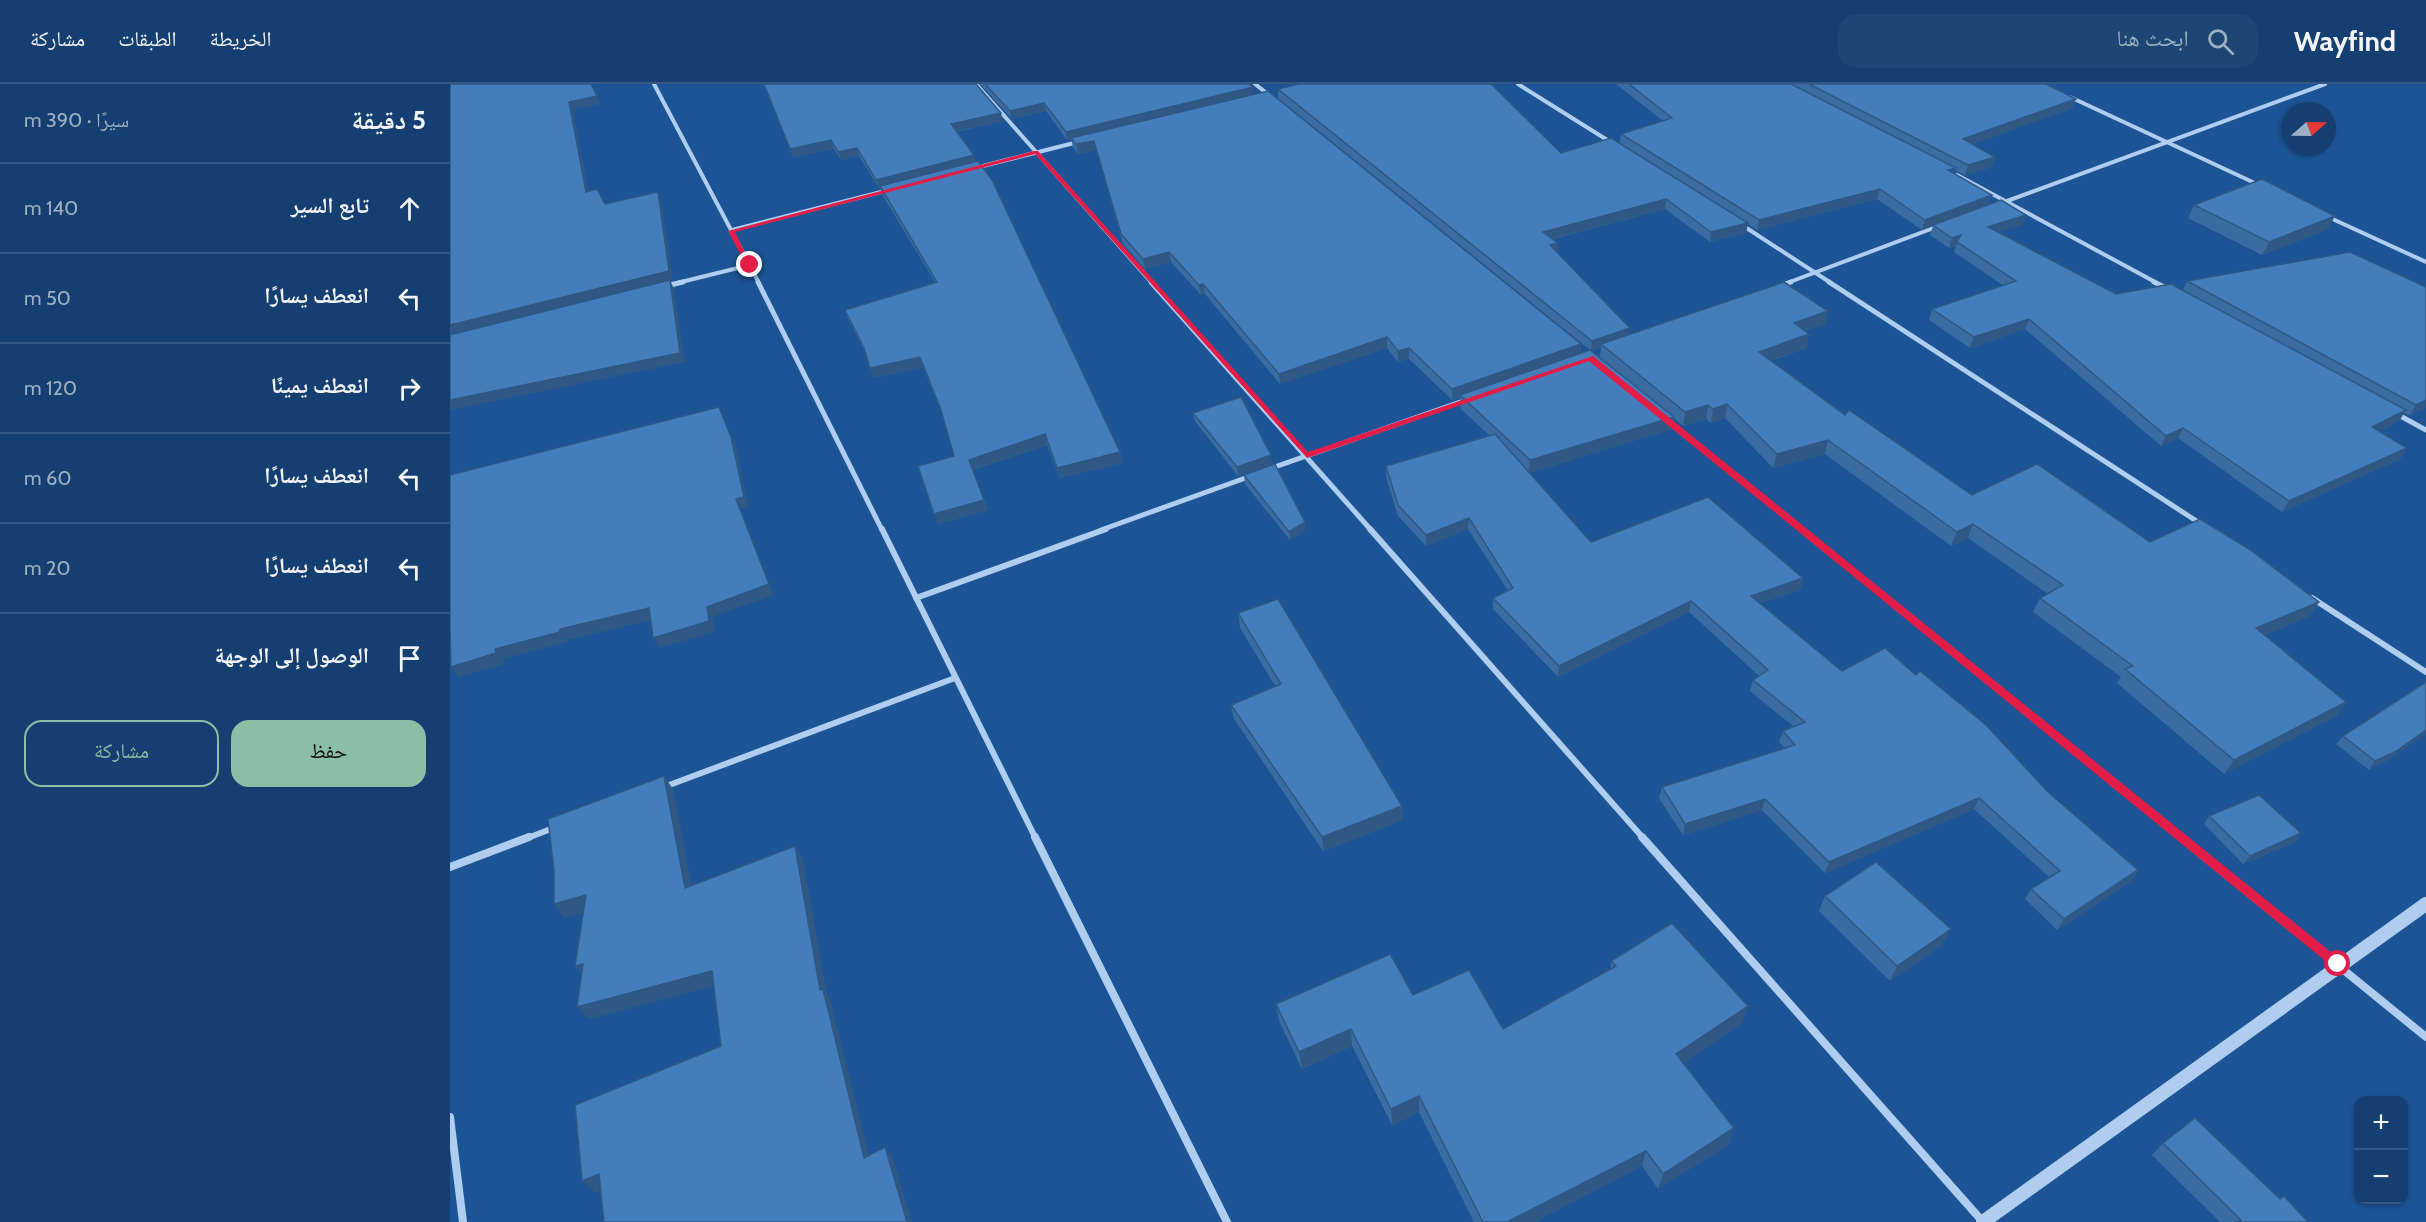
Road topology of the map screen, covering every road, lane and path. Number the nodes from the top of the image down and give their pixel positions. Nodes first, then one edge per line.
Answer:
1 (654, 84) edge
2 (976, 84) edge
3 (1255, 84) edge
4 (1518, 84) edge
5 (2325, 84) edge
6 (1279, 93) edge
7 (2063, 94) edge
8 (1270, 96) junction
9 (1258, 98) edge
10 (1279, 103) edge
11 (1080, 141) edge
12 (2166, 142) junction
13 (1618, 147) edge
14 (1036, 152) junction
15 (968, 170) edge
16 (1955, 174) edge
17 (901, 187) edge
18 (2264, 187) edge
19 (2007, 201) junction
20 (1985, 209) edge
21 (2318, 212) edge
22 (1737, 222) edge
23 (1951, 222) edge
24 (732, 231) junction
25 (2426, 262) edge
26 (750, 265) junction
27 (1817, 272) junction
28 (657, 288) edge
29 (1774, 288) edge
30 (2175, 292) edge
31 (1477, 397) edge
32 (2384, 407) edge
33 (1664, 418) edge
34 (2426, 430) edge
35 (1307, 455) junction
36 (2206, 528) edge
37 (2306, 594) edge
38 (916, 598) junction
39 (2426, 672) edge
40 (955, 678) junction
41 (652, 791) edge
42 (562, 825) edge
43 (450, 867) edge
44 (2426, 904) edge
45 (2338, 964) junction
46 (2426, 1037) edge
47 (450, 1117) edge
48 (463, 1222) edge
49 (1227, 1222) edge
50 (1983, 1222) edge

1 - 24 street
2 - 14 street
3 - 8 street
4 - 13 street
5 - 12 street
6 - 8 street
7 - 12 street
8 - 9 street
8 - 10 street
11 - 14 street
12 - 18 street
12 - 19 street
14 - 15 street
14 - 35 street
16 - 19 street
17 - 24 street
19 - 20 street
19 - 30 street
21 - 25 street
22 - 27 street
23 - 27 street
24 - 26 street
26 - 28 street
26 - 38 street
27 - 29 street
27 - 36 street
31 - 35 street
32 - 34 street
33 - 45 street
35 - 38 street
35 - 50 street
37 - 39 street
38 - 40 street
40 - 41 street
40 - 49 street
42 - 43 street
44 - 45 street
45 - 46 street
45 - 50 street
47 - 48 street

